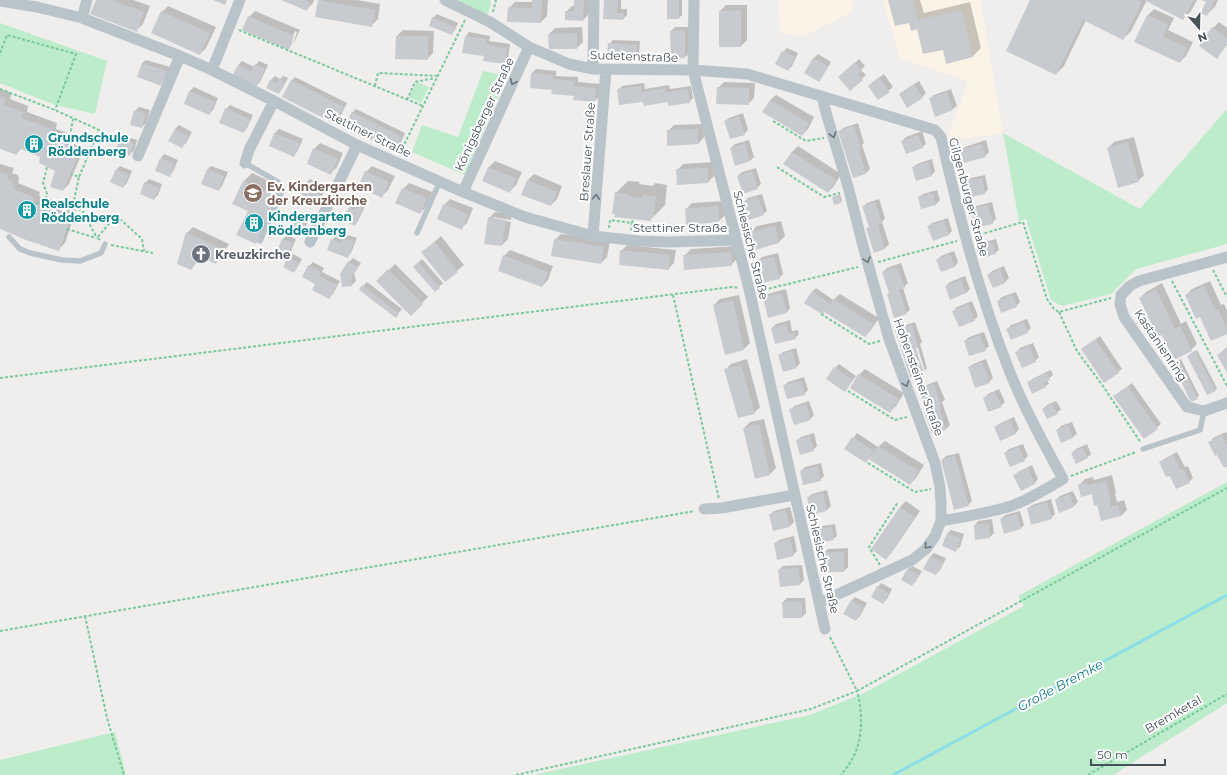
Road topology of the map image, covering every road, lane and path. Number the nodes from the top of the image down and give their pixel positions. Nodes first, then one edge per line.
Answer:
1 (87, 0) edge
2 (240, 0) edge
3 (446, 0) edge
4 (594, 0) edge
5 (694, 0) edge
6 (0, 1) edge
7 (470, 12) junction
8 (82, 18) junction
9 (230, 26) junction
10 (529, 47) junction
11 (0, 53) edge
12 (180, 56) junction
13 (594, 69) junction
14 (212, 70) junction
15 (606, 70) junction
16 (693, 70) junction
17 (438, 76) junction
18 (435, 78) dead end
19 (375, 86) junction
20 (0, 89) edge
21 (822, 97) junction
22 (407, 100) junction
23 (274, 101) junction
24 (423, 106) junction
25 (55, 110) junction
26 (73, 118) junction
27 (773, 121) dead end
28 (833, 136) junction
29 (69, 141) dead end
30 (357, 144) junction
31 (138, 156) dead end
32 (396, 161) junction
33 (245, 163) joint
34 (47, 167) dead end
35 (777, 167) dead end
36 (71, 174) dead end
37 (79, 177) junction
38 (440, 181) junction
39 (849, 190) junction
40 (463, 192) junction
41 (46, 199) junction
42 (36, 204) dead end
43 (73, 206) junction
44 (633, 219) dead end
45 (632, 223) junction
46 (67, 229) dead end
47 (417, 233) dead end
48 (608, 233) dead end
49 (631, 235) dead end
50 (9, 236) dead end
51 (593, 236) junction
52 (97, 238) junction
53 (966, 238) junction
54 (736, 240) junction
55 (260, 241) dead end
56 (310, 242) dead end
57 (105, 244) junction
58 (144, 251) junction
59 (153, 253) dead end
60 (1227, 257) edge
61 (1209, 262) junction
62 (868, 264) junction
63 (1168, 273) junction
64 (748, 289) junction
65 (673, 295) junction
66 (1121, 296) junction
67 (1227, 297) edge
68 (1058, 312) junction
69 (821, 314) dead end
70 (889, 339) junction
71 (0, 378) edge
72 (1227, 386) edge
73 (848, 391) dead end
74 (1227, 403) edge
75 (1204, 411) junction
76 (918, 414) junction
77 (1144, 449) junction
78 (868, 463) dead end
79 (1063, 479) junction
80 (940, 487) junction
81 (1227, 488) edge
82 (794, 495) junction
83 (898, 502) dead end
84 (722, 508) junction
85 (704, 509) joint
86 (941, 521) junction
87 (885, 572) junction
88 (819, 603) junction
89 (85, 616) junction
90 (825, 629) joint
91 (0, 631) edge
92 (857, 692) junction
93 (1227, 694) edge
94 (124, 775) edge
95 (516, 775) edge
96 (841, 775) edge
97 (1088, 775) edge

1 - 8 street
2 - 9 street
3 - 7 street, Sudetenstraße
4 - 13 street
5 - 16 street, Schlesische Straße
6 - 8 street, Stettiner Straße
7 - 10 street, Sudetenstraße
7 - 17 path
8 - 12 street, Stettiner Straße
9 - 14 street
9 - 19 path
10 - 13 street, Sudetenstraße
10 -> 40 street, Königsberger Straße
11 - 25 path
12 - 14 street, Stettiner Straße
12 - 31 street
13 - 15 street, Sudetenstraße
14 - 23 street, Stettiner Straße
15 - 16 street, Sudetenstraße
51 -> 15 street, Breslauer Straße
16 - 21 street, Gilgenburger Straße
16 - 54 street, Schlesische Straße
17 - 19 path
17 - 24 path
18 - 22 path
19 - 22 path
20 - 25 path
21 -> 28 street, Hohensteiner Straße
21 - 53 street, Gilgenburger Straße
22 - 24 path
23 - 30 street, Stettiner Straße
23 - 33 street
24 - 32 path
25 - 26 path
26 - 29 path
26 - 37 path
27 - 28 path
28 - 39 street, Hohensteiner Straße
30 - 32 street, Stettiner Straße
30 - 56 street
32 - 38 street, Stettiner Straße
33 - 55 lane
34 - 41 path
35 - 39 path
36 - 37 path
37 - 43 path
38 - 40 street, Stettiner Straße
38 - 47 lane
39 -> 62 street, Hohensteiner Straße
40 - 51 street, Stettiner Straße
41 - 42 path
41 - 43 path
43 - 52 path
44 - 45 path
45 - 48 path
45 - 49 path
46 - 52 path
50 - 57 lane
51 - 54 street, Stettiner Straße
52 - 57 path
52 - 58 path
53 - 62 path
53 - 68 path
53 - 79 street, Gilgenburger Straße
54 - 64 street, Schlesische Straße
57 - 58 path
58 - 59 path
60 - 61 street
61 - 63 street
61 - 67 path
62 - 64 path
62 - 70 street, Hohensteiner Straße
63 - 66 street
63 - 72 path
64 - 65 path
64 - 82 street, Schlesische Straße
65 - 71 path
65 - 84 path
66 - 68 path
66 - 75 street, Kastanienring
68 - 77 path
69 - 70 path
70 -> 76 street, Hohensteiner Straße
73 - 76 path
74 - 75 street
75 - 77 lane
76 - 80 street, Hohensteiner Straße
77 - 79 path
78 - 80 path
79 - 86 street
80 - 86 street, Hohensteiner Straße
81 - 92 path
82 - 84 street, Schlesische Straße
82 - 88 street, Schlesische Straße
83 - 87 path
84 - 85 street, Schlesische Straße
85 - 89 path
86 -> 87 street, Hohensteiner Straße
87 - 88 street, Hohensteiner Straße
88 - 90 street, Schlesische Straße
89 - 91 path
89 - 94 path
90 - 92 path
92 - 95 path
92 - 96 path
93 - 97 path, Bremketal

